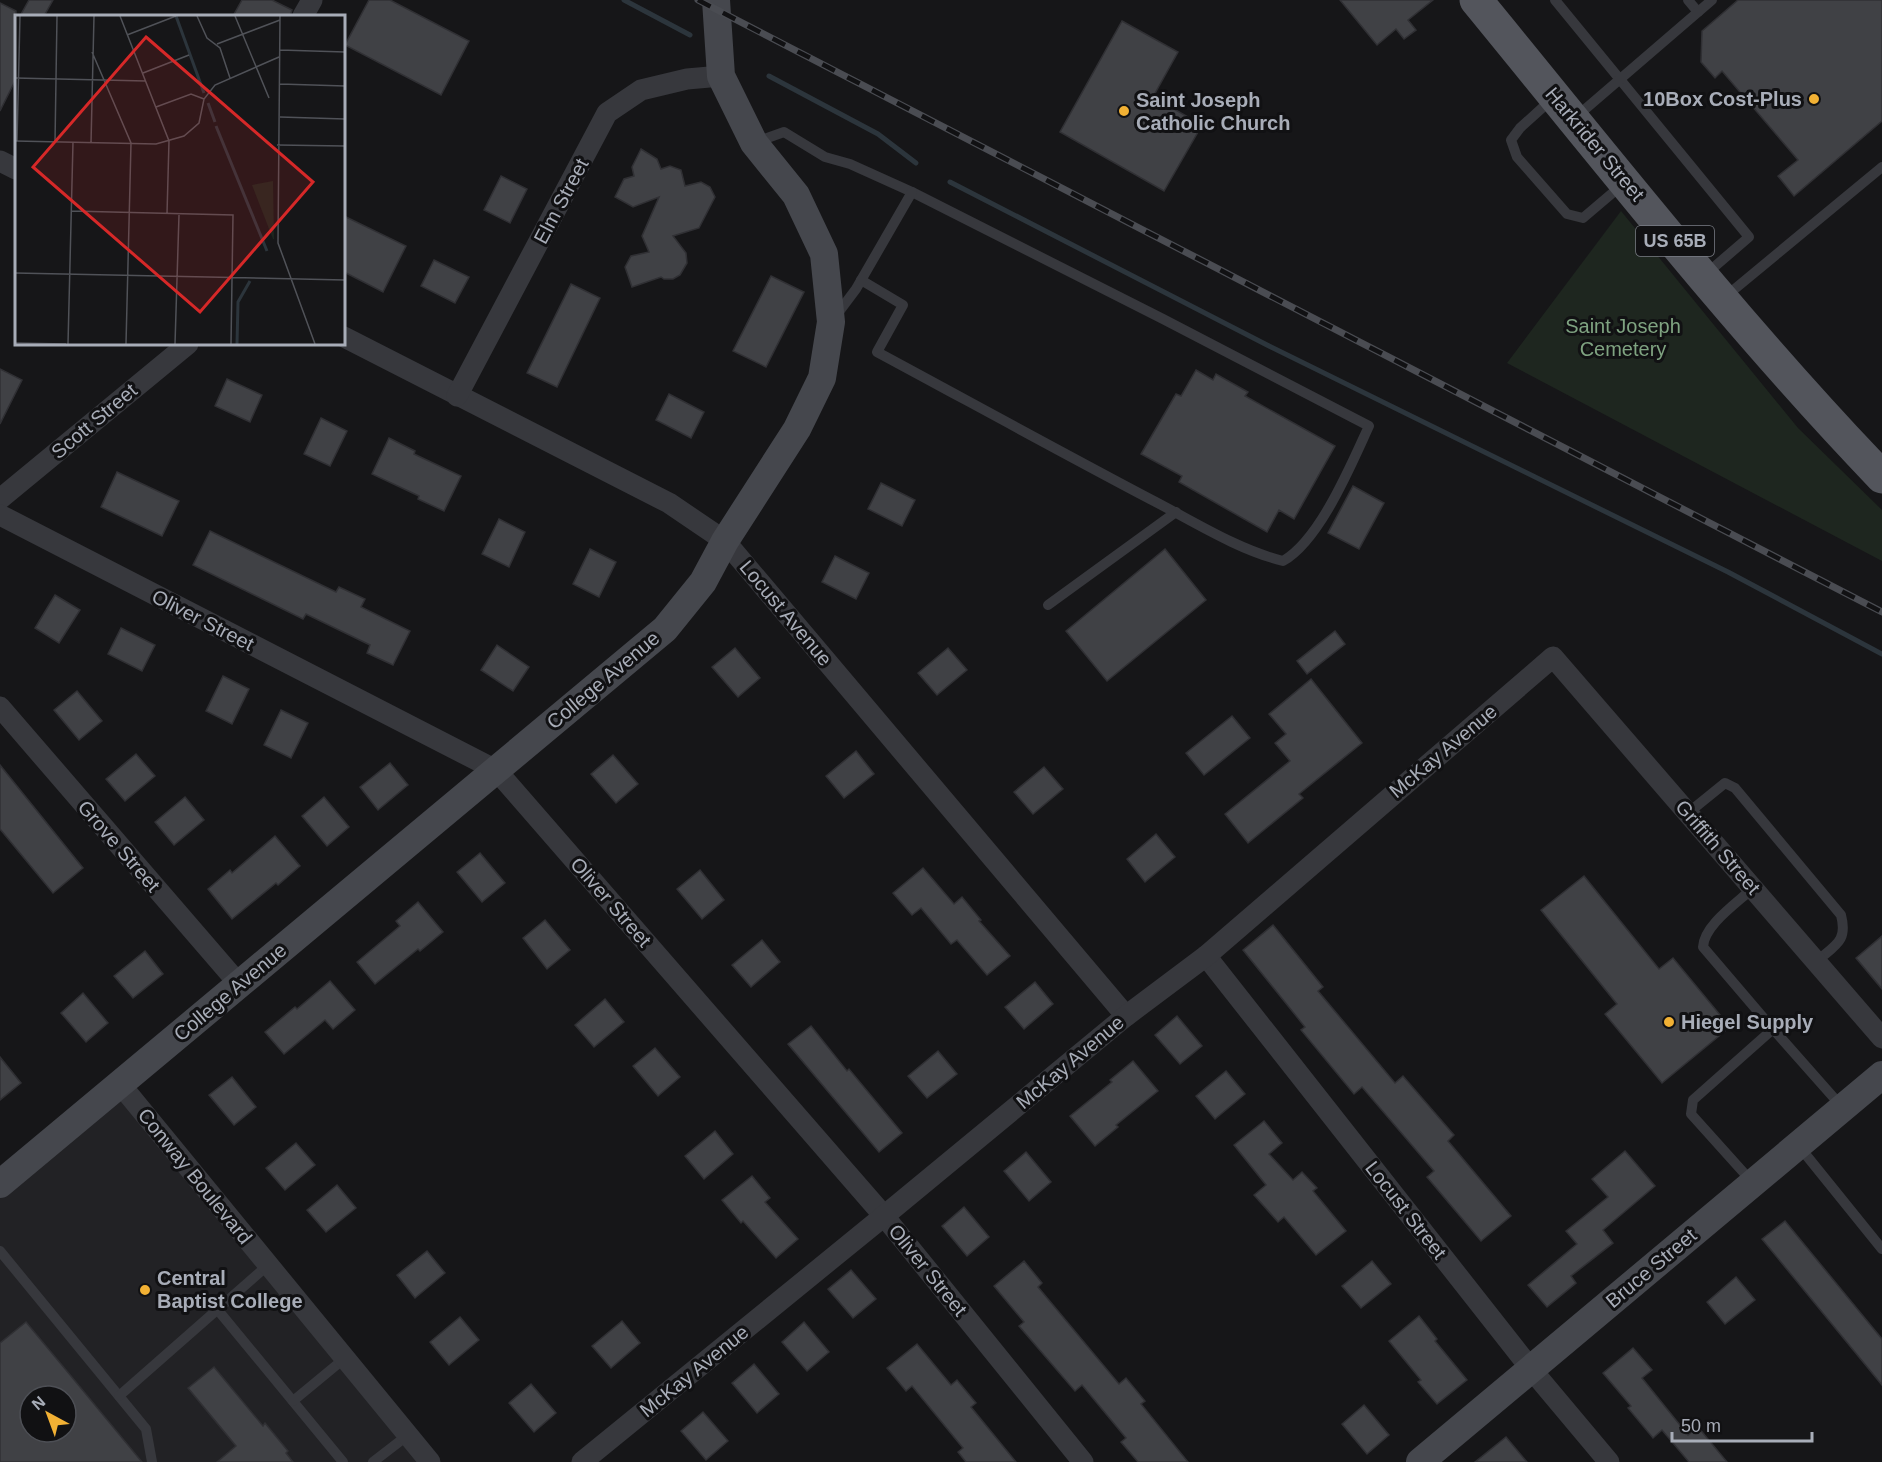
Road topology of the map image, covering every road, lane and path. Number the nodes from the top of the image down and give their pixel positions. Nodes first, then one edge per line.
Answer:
1 (312, 0) edge
2 (716, 0) edge
3 (1476, 0) edge
4 (1555, 0) edge
5 (1688, 0) edge
6 (1712, 0) edge
7 (1698, 12) junction
8 (304, 15) edge
9 (721, 76) junction
10 (1620, 80) junction
11 (1564, 108) junction
12 (754, 143) junction
13 (0, 161) edge
14 (1882, 167) edge
15 (15, 168) edge
16 (1626, 182) junction
17 (912, 192) junction
18 (861, 280) junction
19 (1713, 287) junction
20 (831, 322) junction
21 (345, 338) edge
22 (187, 345) edge
23 (457, 396) junction
24 (1882, 477) edge
25 (0, 499) edge
26 (1176, 512) junction
27 (0, 515) edge
28 (725, 541) junction
29 (1048, 606) dead end
30 (1553, 657) joint
31 (0, 707) edge
32 (496, 770) junction
33 (1688, 813) junction
34 (1753, 888) junction
35 (1206, 956) junction
36 (1816, 962) junction
37 (238, 984) junction
38 (1126, 1016) junction
39 (1773, 1029) junction
40 (1882, 1038) edge
41 (1882, 1075) edge
42 (120, 1084) junction
43 (1843, 1108) junction
44 (1798, 1145) junction
45 (1753, 1183) junction
46 (0, 1184) edge
47 (884, 1216) junction
48 (1882, 1249) edge
49 (0, 1251) edge
50 (268, 1265) junction
51 (217, 1309) junction
52 (345, 1358) junction
53 (1531, 1369) junction
54 (119, 1395) junction
55 (293, 1401) junction
56 (408, 1435) junction
57 (152, 1462) edge
58 (343, 1462) edge
59 (373, 1462) edge
60 (430, 1462) edge
61 (582, 1462) edge
62 (1083, 1462) edge
63 (1420, 1462) edge
64 (1609, 1462) edge

1 - 8 street
2 - 9 street, College Avenue
3 - 11 main road, Harkrider Street / US 65B
4 - 10 lane
5 - 7 lane
6 - 7 lane
7 - 10 lane
9 - 12 street, College Avenue
9 - 23 street, Elm Street
10 - 11 lane
10 - 19 lane
11 - 16 main road, Harkrider Street / US 65B
11 - 16 lane
12 - 17 lane
12 - 20 street, College Avenue
13 - 15 street
14 - 19 lane
16 - 19 main road, Harkrider Street / US 65B
17 - 18 lane
17 - 26 lane
18 - 20 lane
18 - 26 lane
19 - 24 main road, Harkrider Street / US 65B
20 - 28 street, College Avenue
21 - 23 street, Locust Avenue
22 - 25 street, Scott Street
23 - 28 street, Locust Avenue
26 - 29 lane
27 - 32 street, Oliver Street
28 - 32 street, College Avenue
28 - 38 street, Locust Avenue
30 - 33 street, Griffith Street
30 - 35 street, McKay Avenue
31 - 37 street, Grove Street
32 - 37 street, College Avenue
32 - 47 street, Oliver Street
33 - 34 street, Griffith Street
33 - 36 lane
34 - 36 street, Griffith Street
34 - 39 lane
35 - 38 street, McKay Avenue
35 - 53 street, Locust Street
36 - 40 street, Griffith Street
37 - 42 street, College Avenue
38 - 47 street, McKay Avenue
39 - 43 lane
39 - 45 lane
41 - 43 street, Bruce Street
42 - 46 street, College Avenue
42 - 50 street, Conway Boulevard
43 - 44 street, Bruce Street
44 - 45 street, Bruce Street
44 - 48 lane
45 - 53 street, Bruce Street
47 - 61 street, McKay Avenue
47 - 62 street, Oliver Street
49 - 54 lane
50 - 51 lane
50 - 52 street, Conway Boulevard
51 - 54 lane
51 - 55 lane
52 - 55 lane
52 - 56 street, Conway Boulevard
53 - 63 street, Bruce Street
53 - 64 street, Locust Street
54 - 57 lane
55 - 58 lane
56 - 59 lane
56 - 60 street, Conway Boulevard

